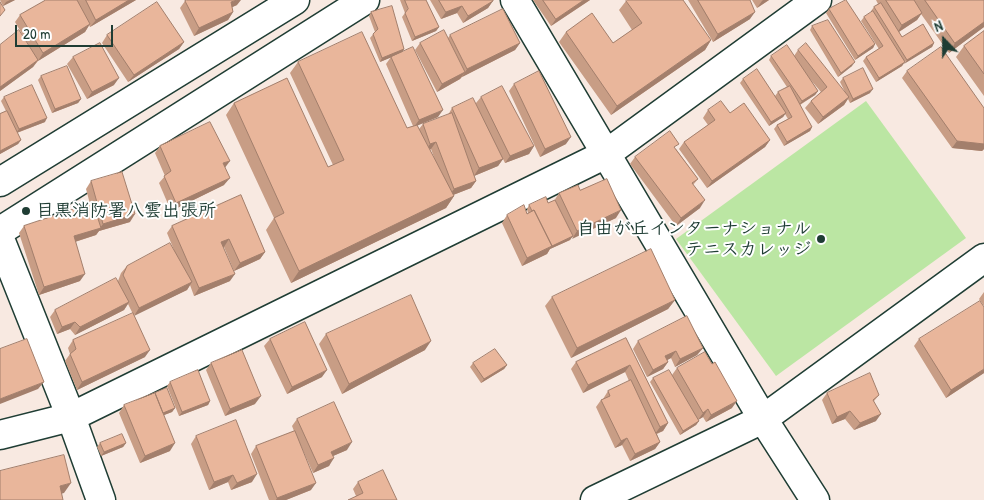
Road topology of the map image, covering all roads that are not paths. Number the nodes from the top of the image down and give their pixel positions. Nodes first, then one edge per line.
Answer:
1 (295, 0) edge
2 (365, 0) edge
3 (515, 0) edge
4 (817, 0) edge
5 (606, 154) junction
6 (0, 182) edge
7 (0, 231) edge
8 (0, 239) edge
9 (984, 258) edge
10 (71, 417) junction
11 (763, 418) junction
12 (0, 435) edge
13 (101, 500) edge
14 (595, 500) edge
15 (815, 500) edge

1 - 6 street
2 - 7 street
3 - 5 street
4 - 5 street
5 - 10 street
5 - 11 street
8 - 10 street
9 - 11 street
10 - 12 street
10 - 13 street
11 - 14 street
11 - 15 street

